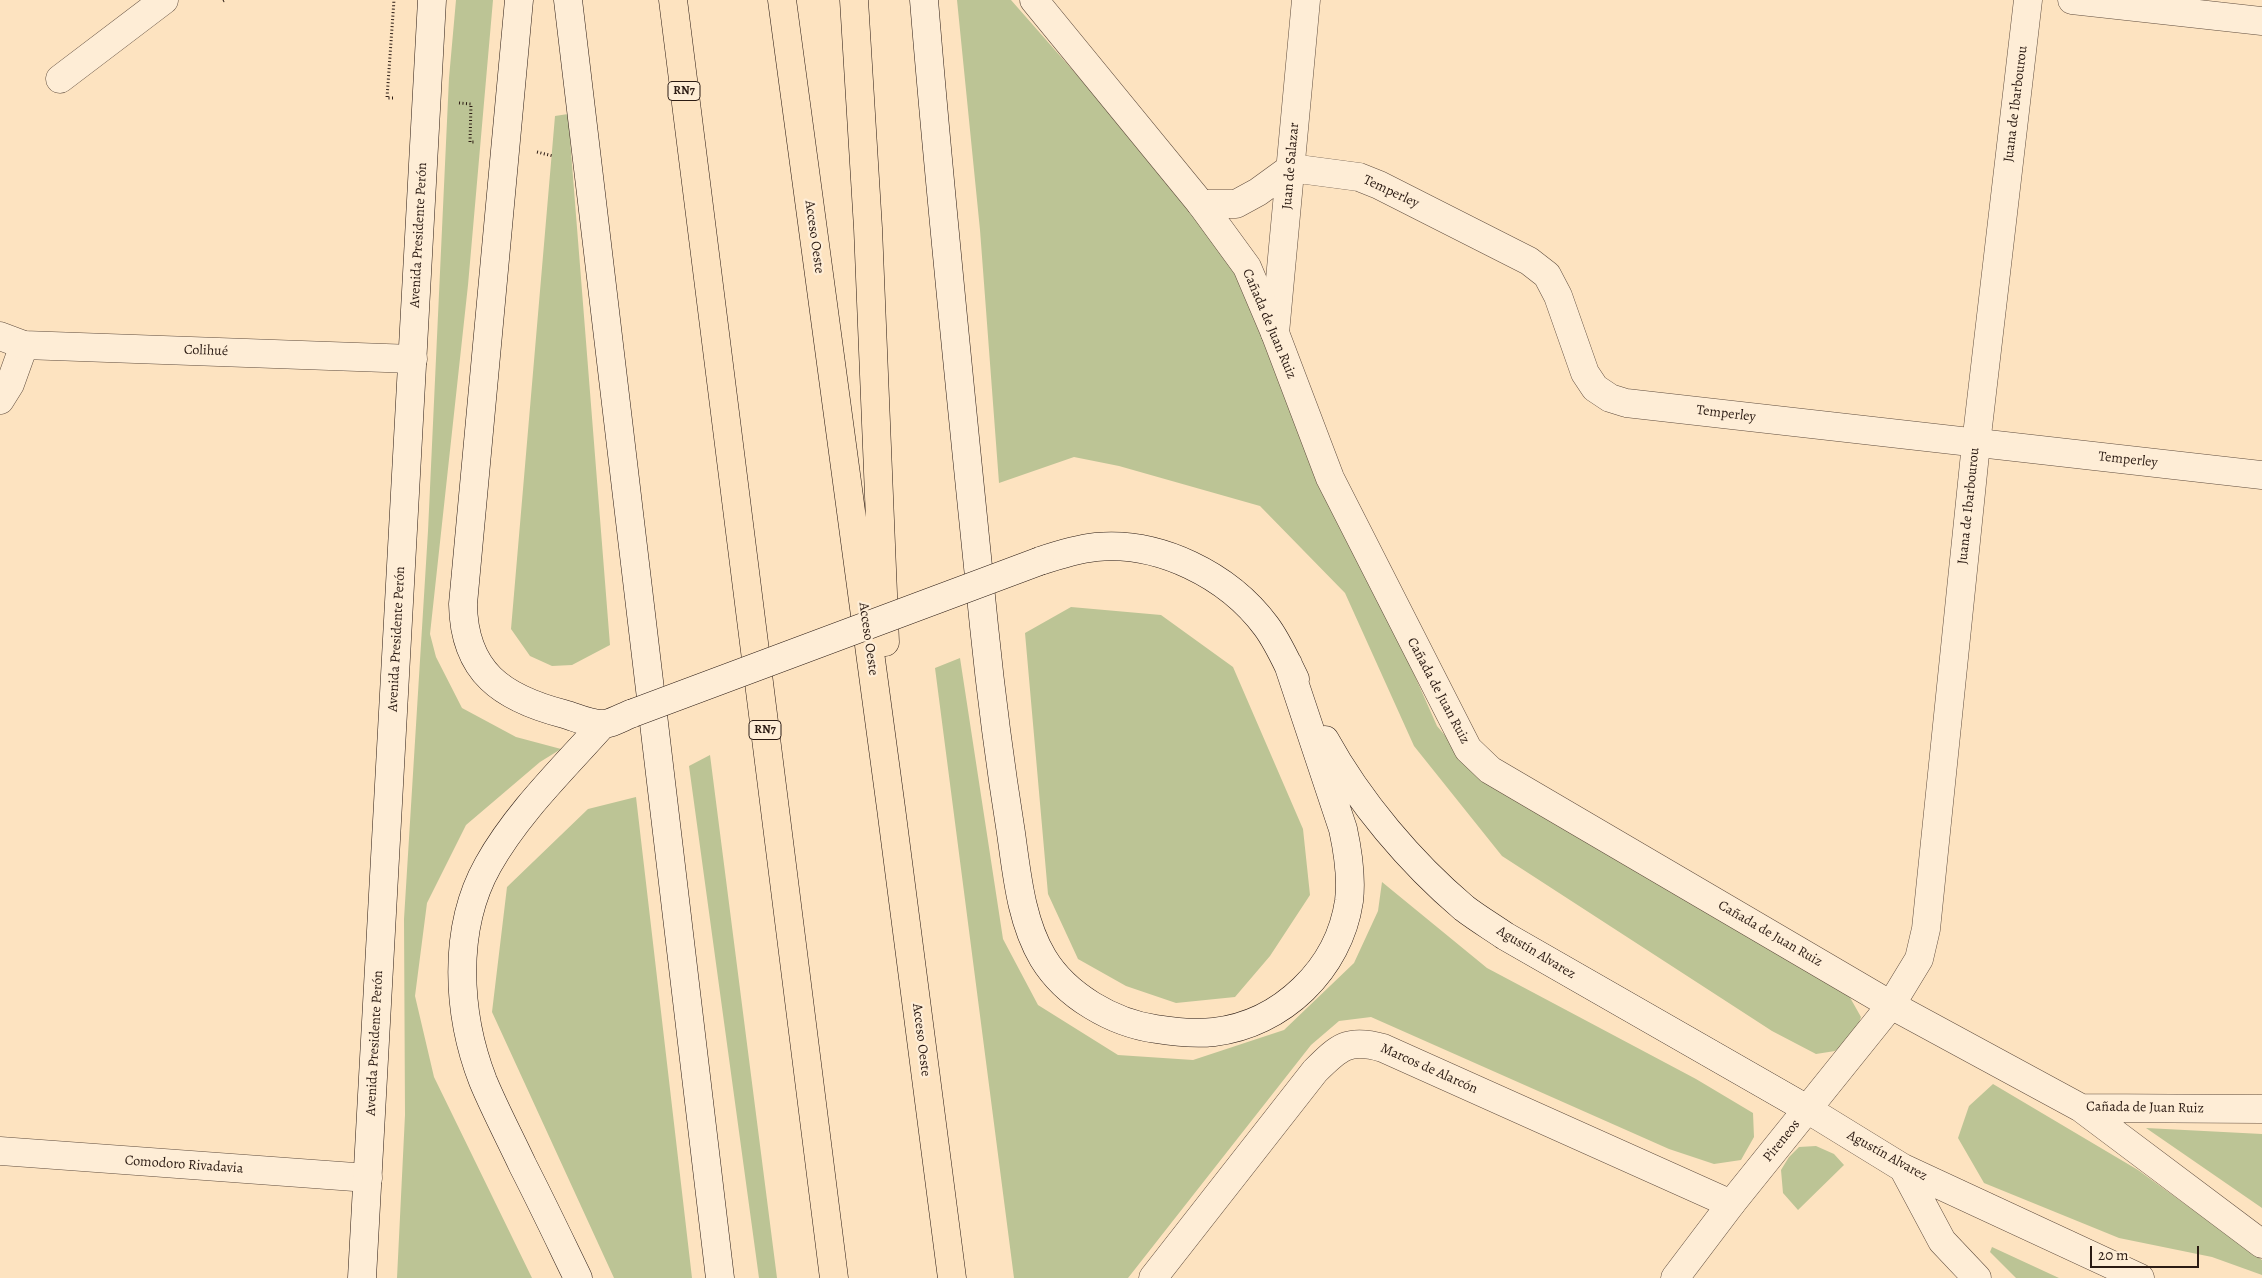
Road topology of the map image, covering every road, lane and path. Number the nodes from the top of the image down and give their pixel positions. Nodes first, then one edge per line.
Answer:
1 (164, 0) edge
2 (432, 0) edge
3 (519, 0) edge
4 (568, 0) edge
5 (653, 0) edge
6 (673, 0) edge
7 (782, 0) edge
8 (854, 0) edge
9 (924, 0) edge
10 (1034, 0) edge
11 (1306, 0) edge
12 (2028, 0) edge
13 (2072, 0) edge
14 (2262, 21) edge
15 (60, 79) dead end
16 (1291, 168) junction
17 (695, 182) junction
18 (1201, 204) junction
19 (1275, 333) junction
20 (12, 341) edge
21 (413, 359) junction
22 (0, 400) edge
23 (1976, 444) junction
24 (2262, 475) edge
25 (1288, 664) junction
26 (602, 725) junction
27 (891, 808) junction
28 (1891, 1005) junction
29 (2081, 1108) junction
30 (1807, 1109) junction
31 (2262, 1109) edge
32 (0, 1151) edge
33 (1903, 1168) junction
34 (368, 1178) junction
35 (1731, 1204) junction
36 (2262, 1244) edge
37 (362, 1278) edge
38 (578, 1278) edge
39 (720, 1278) edge
40 (834, 1278) edge
41 (952, 1278) edge
42 (1153, 1278) edge
43 (1675, 1278) edge
44 (1977, 1278) edge
45 (2140, 1278) edge

1 - 15 street
2 - 21 street, Avenida Presidente Perón
3 - 26 street
4 - 39 street
5 - 17 highway
6 - 17 highway, RN7
7 - 27 highway, Acceso Oeste
8 - 27 highway
9 - 25 street
10 - 18 street, Cañada de Juan Ruiz
11 - 16 street, Juan de Salazar
12 - 23 street, Juana de Ibarbourou
13 - 14 street
16 - 18 street
16 - 19 street, Juan de Salazar
16 - 23 street, Temperley
17 - 40 highway, RN7
18 - 19 street, Cañada de Juan Ruiz
19 - 28 street, Cañada de Juan Ruiz
20 - 21 street, Colihué
20 - 22 street
21 - 34 street, Avenida Presidente Perón
23 - 24 street, Temperley
23 - 28 street, Juana de Ibarbourou
25 - 26 street, Agustín Alvarez, bridge
25 - 30 street, Agustín Alvarez
26 - 38 street
27 - 41 highway, Acceso Oeste
28 - 29 street, Cañada de Juan Ruiz
28 - 30 street, Pireneos
29 - 31 street, Cañada de Juan Ruiz
29 - 36 street
30 - 33 street, Agustín Alvarez
30 - 35 street, Pireneos
32 - 34 street, Comodoro Rivadavia
33 - 44 street
33 - 45 street, Agustín Alvarez
34 - 37 street, Avenida Presidente Perón
35 - 42 street, Marcos de Alarcón
35 - 43 street, Pireneos

